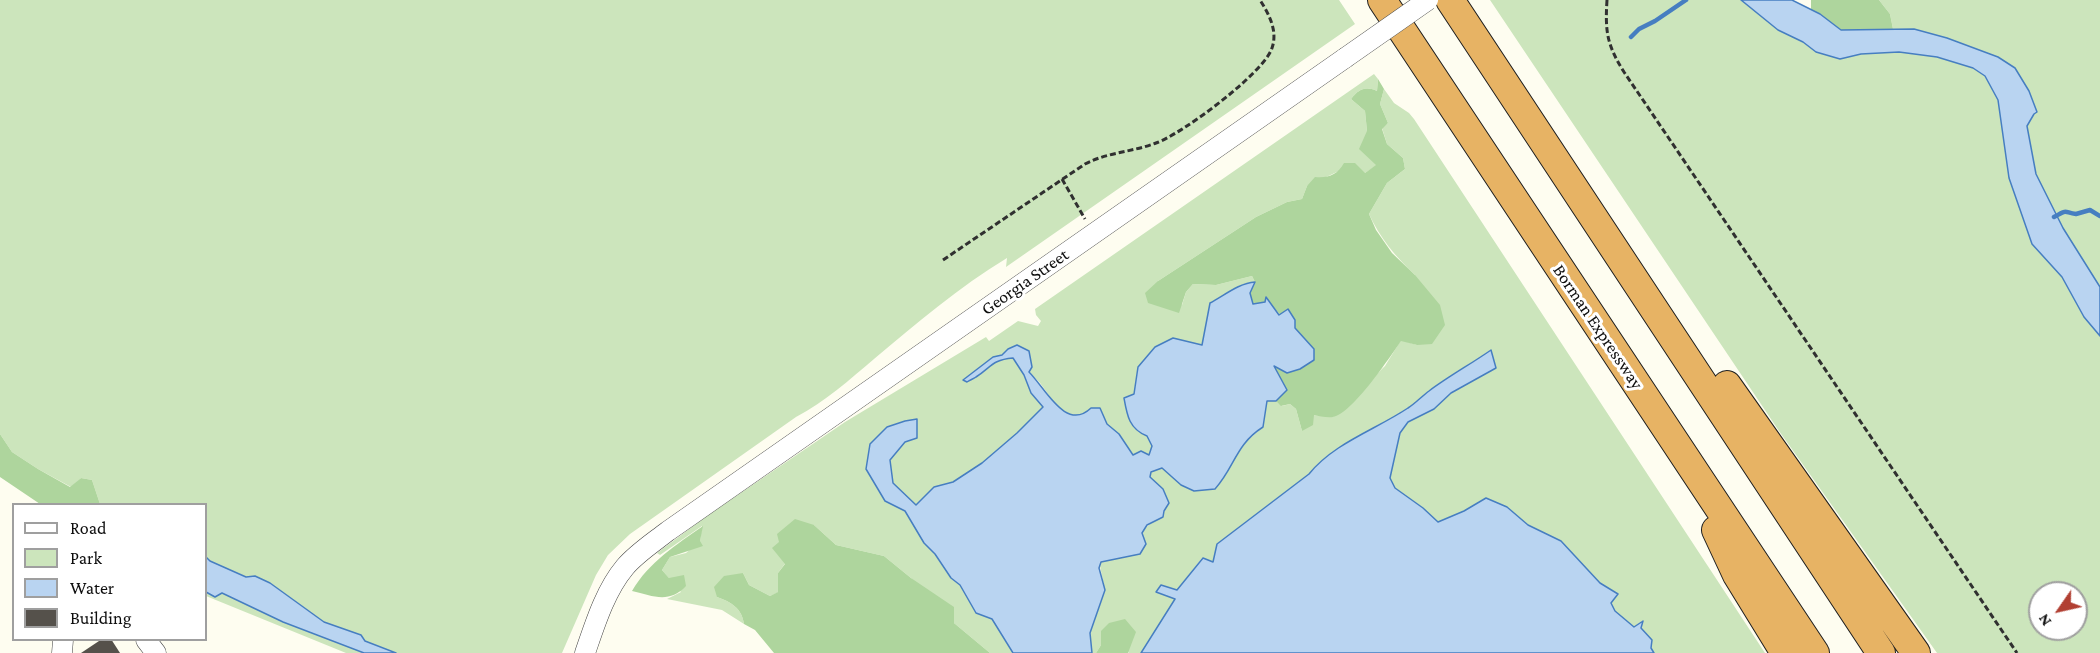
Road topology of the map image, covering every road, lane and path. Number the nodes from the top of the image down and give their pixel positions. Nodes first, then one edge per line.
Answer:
1 (1260, 0) edge
2 (1382, 0) edge
3 (1428, 0) edge
4 (1450, 0) edge
5 (1607, 0) edge
6 (1062, 179) junction
7 (1094, 233) junction
8 (943, 261) dead end
9 (1666, 326) junction
10 (1676, 444) junction
11 (585, 653) edge
12 (1785, 653) edge
13 (1815, 653) edge
14 (1881, 653) edge
15 (1916, 653) edge
16 (2017, 653) edge

1 - 6 path
2 - 10 highway, Borman Expressway
3 - 7 street, Georgia Street, bridge
4 - 9 highway
5 - 16 path
6 - 7 path
6 - 8 path
7 - 11 street, Georgia Street
9 - 14 highway
9 - 15 highway
10 - 12 highway
10 - 13 highway, Borman Expressway

